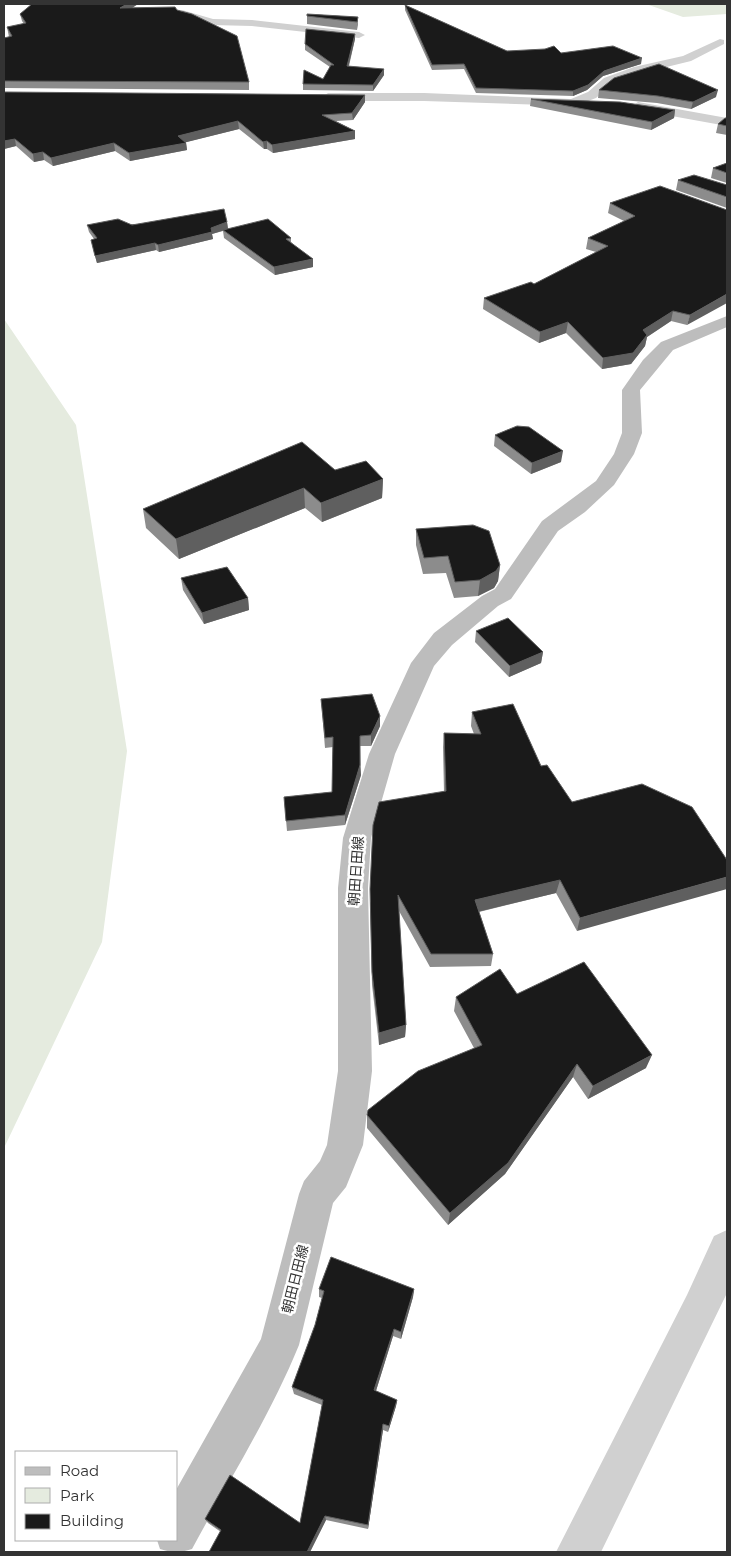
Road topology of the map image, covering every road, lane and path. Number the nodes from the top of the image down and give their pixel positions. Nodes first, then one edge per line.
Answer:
1 (182, 13) edge
2 (359, 35) edge
3 (720, 42) dead end
4 (315, 97) edge
5 (575, 102) junction
6 (601, 103) edge
7 (625, 104) edge
8 (727, 122) edge
9 (727, 321) edge
10 (727, 1249) edge
11 (178, 1529) edge
12 (171, 1541) edge
13 (165, 1552) edge
14 (578, 1552) edge

1 - 2 street
3 - 5 street
4 - 5 street
5 - 6 street
7 - 8 street
9 - 11 main road, 朝田日田線
10 - 14 street
12 - 13 main road

